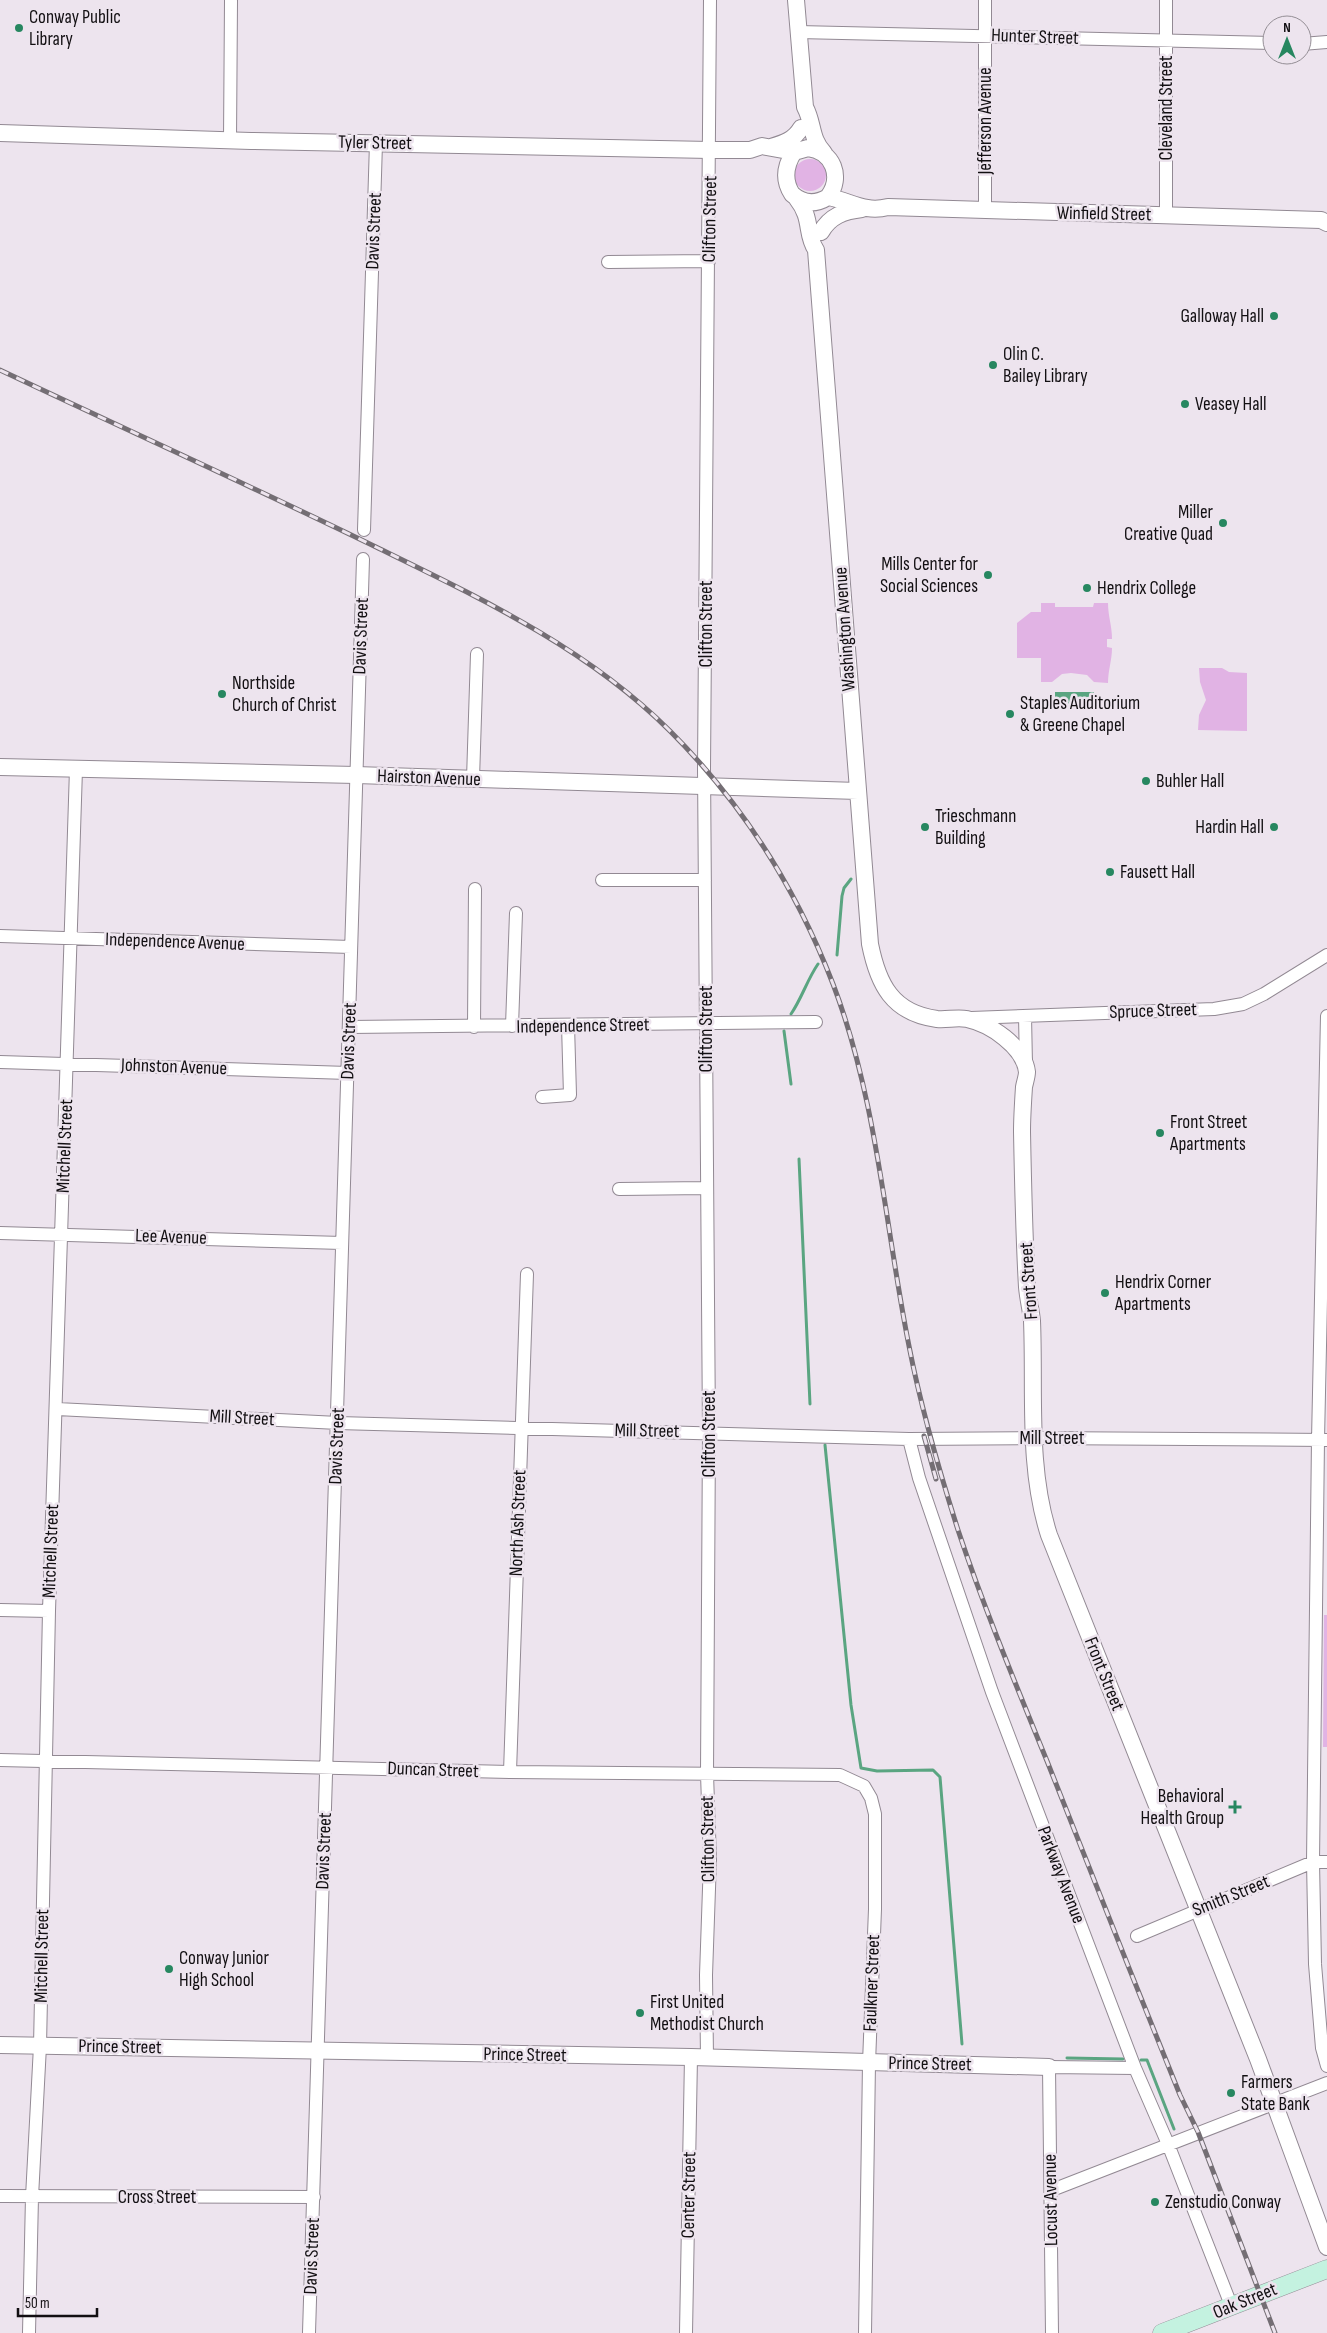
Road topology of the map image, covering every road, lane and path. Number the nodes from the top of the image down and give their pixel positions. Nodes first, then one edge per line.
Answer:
1 (231, 0) edge
2 (710, 0) edge
3 (796, 0) edge
4 (985, 0) edge
5 (1166, 0) edge
6 (798, 32) junction
7 (984, 35) junction
8 (1166, 42) junction
9 (1327, 42) edge
10 (1262, 43) edge
11 (1312, 43) edge
12 (805, 107) junction
13 (801, 128) junction
14 (0, 133) edge
15 (230, 139) junction
16 (376, 143) junction
17 (772, 147) junction
18 (710, 150) junction
19 (750, 150) junction
20 (797, 151) junction
21 (824, 153) junction
22 (834, 175) junction
23 (786, 177) junction
24 (797, 199) junction
25 (826, 199) junction
26 (888, 207) junction
27 (862, 208) junction
28 (985, 211) junction
29 (1166, 216) junction
30 (1325, 220) edge
31 (821, 232) junction
32 (816, 250) junction
33 (709, 261) junction
34 (608, 262) dead end
35 (364, 530) dead end
36 (363, 559) dead end
37 (477, 654) dead end
38 (0, 767) edge
39 (76, 768) junction
40 (356, 775) junction
41 (473, 779) junction
42 (705, 788) junction
43 (858, 791) junction
44 (602, 880) dead end
45 (706, 880) junction
46 (475, 889) dead end
47 (516, 913) dead end
48 (0, 936) edge
49 (72, 938) junction
50 (351, 947) junction
51 (1327, 955) edge
52 (1025, 1016) junction
53 (1327, 1016) edge
54 (966, 1019) junction
55 (816, 1022) dead end
56 (706, 1025) junction
57 (474, 1026) junction
58 (512, 1026) junction
59 (568, 1026) junction
60 (349, 1027) junction
61 (0, 1062) edge
62 (68, 1064) junction
63 (1027, 1071) junction
64 (348, 1073) junction
65 (542, 1097) dead end
66 (1326, 1112) edge
67 (706, 1188) junction
68 (618, 1189) dead end
69 (0, 1233) edge
70 (62, 1234) junction
71 (342, 1243) junction
72 (527, 1274) dead end
73 (1325, 1282) edge
74 (57, 1409) junction
75 (338, 1423) junction
76 (520, 1428) junction
77 (709, 1432) junction
78 (1034, 1438) junction
79 (909, 1439) junction
80 (1322, 1440) edge
81 (0, 1610) edge
82 (49, 1611) junction
83 (1321, 1757) edge
84 (0, 1760) edge
85 (46, 1761) junction
86 (328, 1767) junction
87 (510, 1772) junction
88 (708, 1774) junction
89 (864, 1786) joint
90 (1313, 1862) junction
91 (1327, 1862) edge
92 (1197, 1909) junction
93 (1137, 1936) dead end
94 (0, 2045) edge
95 (40, 2046) junction
96 (317, 2052) junction
97 (699, 2058) junction
98 (869, 2063) junction
99 (1327, 2066) edge
100 (1049, 2067) junction
101 (1135, 2068) junction
102 (1327, 2083) edge
103 (1274, 2103) junction
104 (1168, 2144) junction
105 (1052, 2190) junction
106 (0, 2196) edge
107 (32, 2197) junction
108 (314, 2197) junction
109 (1327, 2247) edge
110 (1327, 2269) edge
111 (1231, 2305) junction
112 (1196, 2327) edge
113 (29, 2333) edge
114 (309, 2333) edge
115 (686, 2333) edge
116 (865, 2333) edge
117 (1052, 2333) edge
118 (1162, 2333) edge

1 - 15 street
2 - 18 street, Clifton Street
3 - 6 street
4 - 7 street, Jefferson Avenue
5 - 8 street, Cleveland Street
6 - 7 street, Hunter Street
6 - 12 street
7 - 8 street, Hunter Street
7 - 28 street, Jefferson Avenue
8 - 10 street, Hunter Street
8 - 29 street, Cleveland Street
9 - 11 street
12 - 13 street
12 - 21 street
13 - 17 street
13 - 20 street
14 - 15 street, Tyler Street
15 - 16 street, Tyler Street
16 - 18 street, Tyler Street
16 - 35 street, Davis Street
17 - 19 street, Tyler Street
17 - 20 street, Tyler Street
18 - 19 street, Tyler Street
18 - 33 street, Clifton Street
19 - 23 street, Tyler Street
20 - 21 street
20 - 23 street
21 - 22 street
22 - 25 street
22 - 26 street, Winfield Street
23 - 24 street
24 - 25 street
24 - 32 street, Washington Avenue
25 - 27 street, Winfield Street
25 - 31 street, Washington Avenue
26 - 27 street, Winfield Street
26 - 28 street, Winfield Street
27 - 31 street, Washington Avenue
28 - 29 street, Winfield Street
29 - 30 street, Winfield Street
31 - 32 street, Washington Avenue
32 - 43 street, Washington Avenue
33 - 34 street
33 - 42 street, Clifton Street
36 - 40 street, Davis Street
37 - 41 street
38 - 39 street, Hairston Avenue
39 - 40 street, Hairston Avenue
39 - 49 street, Mitchell Street
40 - 41 street, Hairston Avenue
40 - 50 street, Davis Street
41 - 42 street, Hairston Avenue
42 - 43 street, Hairston Avenue
42 - 45 street, Clifton Street
43 - 54 street, Washington Avenue
44 - 45 street
45 - 56 street, Clifton Street
46 - 57 street
47 - 58 street
48 - 49 street, Independence Avenue
49 - 50 street, Independence Avenue
49 - 62 street, Mitchell Street
50 - 60 street, Davis Street
51 - 52 street, Spruce Street
52 - 54 street, Spruce Street
52 - 63 street, Front Street
53 - 66 street
54 - 63 street
55 - 56 street, Independence Street
56 - 59 street, Independence Street
56 - 67 street, Clifton Street
57 - 58 street, Independence Street
57 - 60 street, Independence Street
58 - 59 street, Independence Street
59 - 65 street
60 - 64 street, Davis Street
61 - 62 street, Johnston Avenue
62 - 64 street, Johnston Avenue
62 - 70 street, Mitchell Street
63 - 78 street, Front Street
64 - 71 street, Davis Street
66 - 73 street
67 - 68 street
67 - 77 street, Clifton Street
69 - 70 street, Lee Avenue
70 - 71 street, Lee Avenue
70 - 74 street, Mitchell Street
71 - 75 street, Davis Street
72 - 76 street, North Ash Street
73 - 80 street
74 - 75 street, Mill Street
74 - 82 street, Mitchell Street
75 - 76 street, Mill Street
75 - 86 street, Davis Street
76 - 77 street, Mill Street
76 - 87 street, North Ash Street
77 - 79 street, Mill Street
77 - 88 street, Clifton Street
78 - 79 street, Mill Street
78 - 80 street, Mill Street
78 - 92 street, Front Street
79 - 101 street, Parkway Avenue
80 - 83 street
81 - 82 street
82 - 85 street, Mitchell Street
83 - 90 street
84 - 85 street, Duncan Street
85 - 86 street, Duncan Street
85 - 95 street, Mitchell Street
86 - 87 street, Duncan Street
86 - 96 street, Davis Street
87 - 88 street, Duncan Street
88 - 89 street, Duncan Street
88 - 97 street, Clifton Street
89 - 98 street, Faulkner Street
90 - 91 street, Smith Street
90 - 92 street, Smith Street
90 - 99 street
92 - 93 street, Smith Street
92 - 103 street, Front Street
94 - 95 street, Prince Street
95 - 96 street, Prince Street
95 - 107 street, Mitchell Street
96 - 97 street, Prince Street
96 - 108 street, Davis Street
97 - 98 street, Prince Street
97 - 115 street, Center Street
98 - 100 street, Prince Street
98 - 116 street, Faulkner Street
100 - 101 street
100 - 105 street, Locust Avenue
101 - 104 street, Parkway Avenue
102 - 103 street
103 - 104 street
103 - 109 street, Front Street
104 - 105 street
104 - 111 street, Parkway Avenue
105 - 117 street, Locust Avenue
106 - 107 street, Cross Street
107 - 108 street, Cross Street
107 - 113 street, Mitchell Street
108 - 114 street, Davis Street
110 - 111 main road, Oak Street
111 - 112 main road, Oak Street
112 - 118 main road, Oak Street

